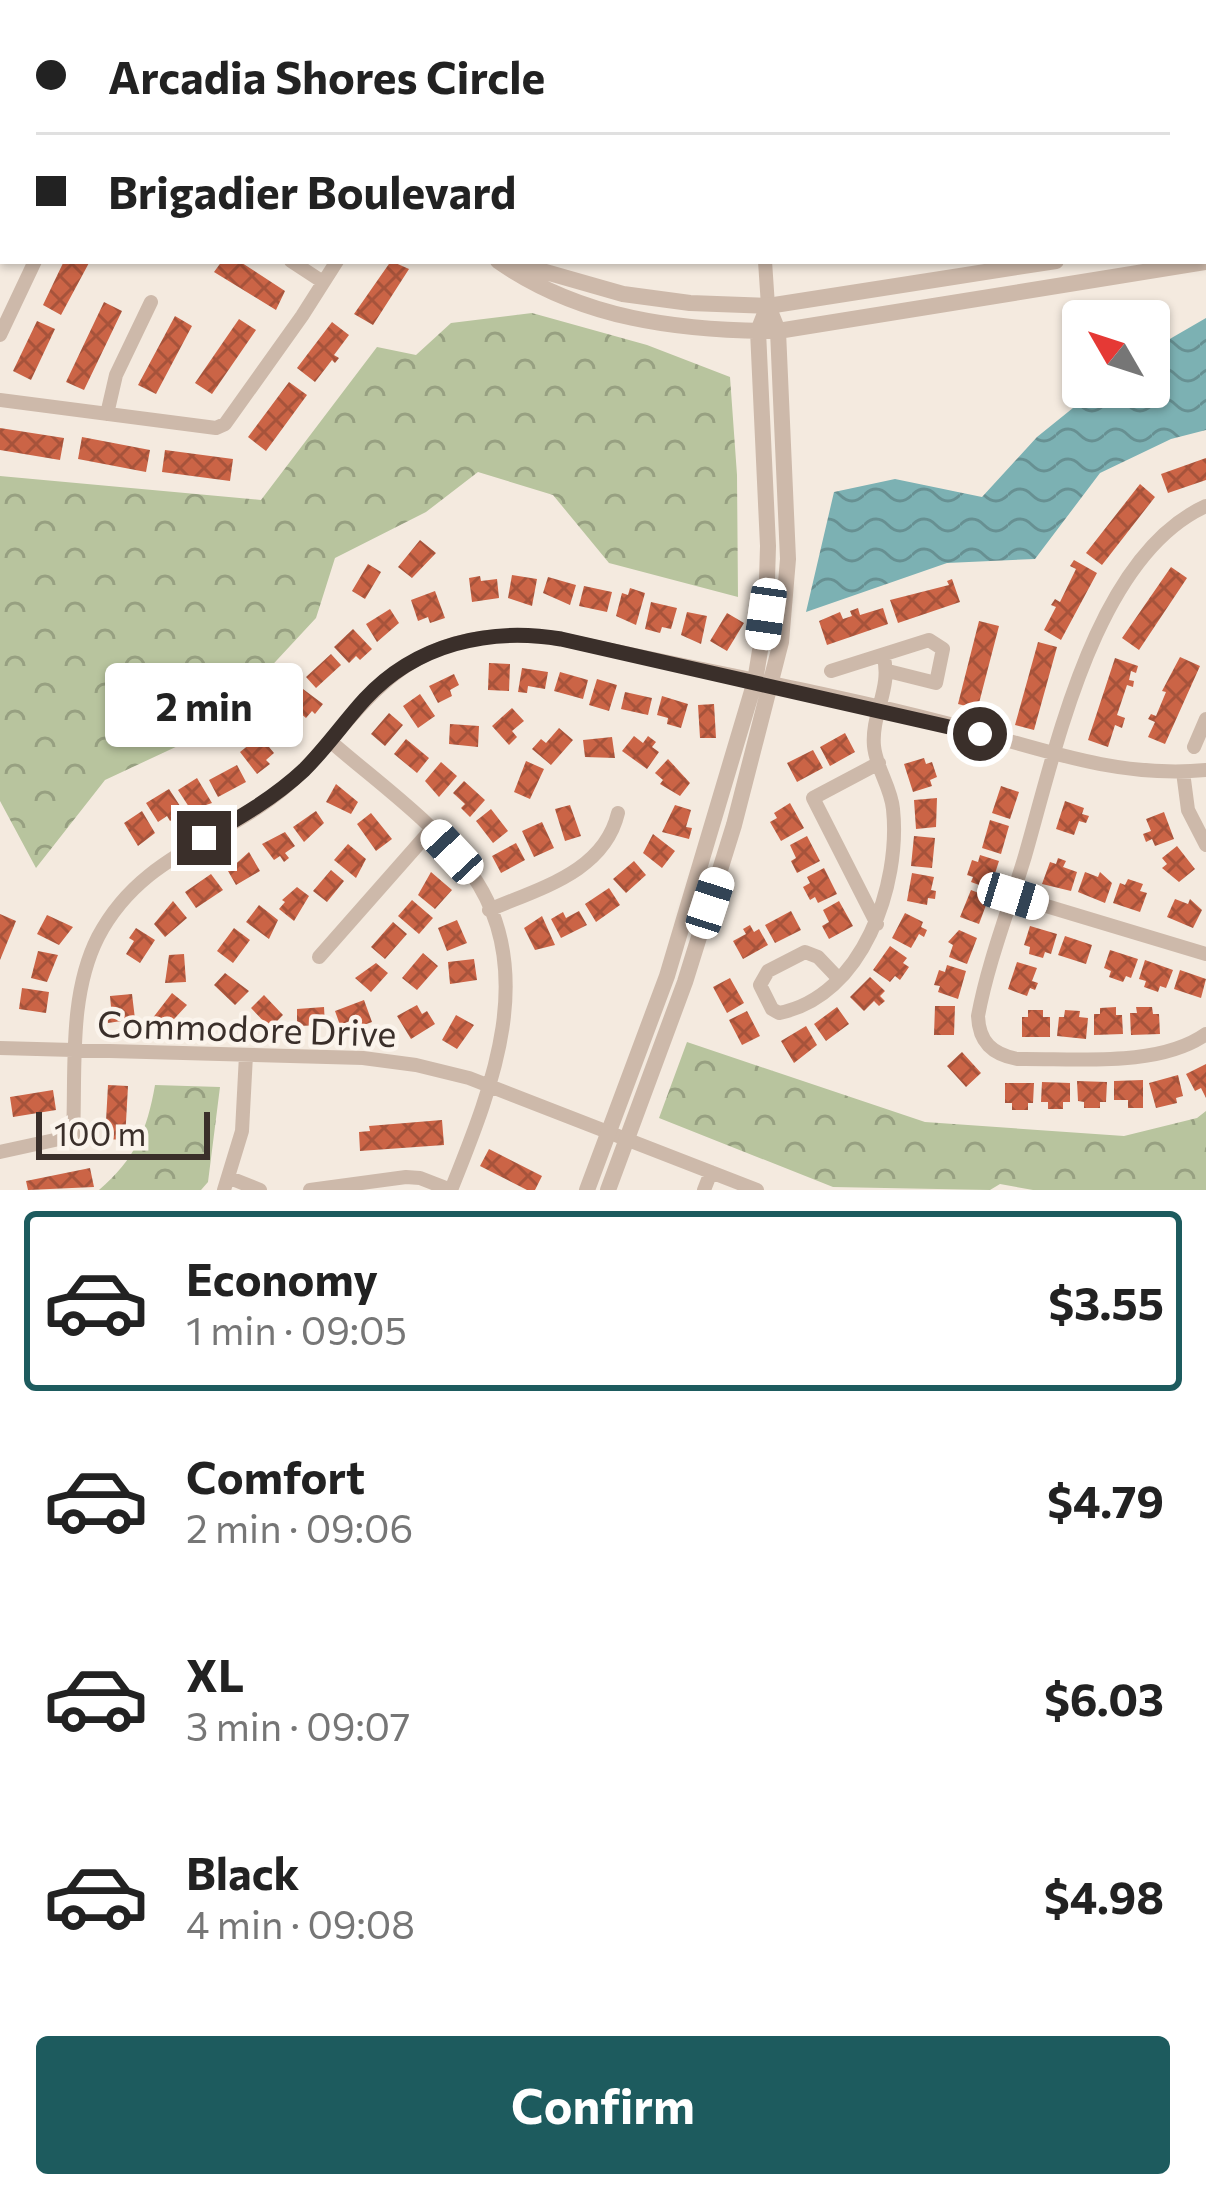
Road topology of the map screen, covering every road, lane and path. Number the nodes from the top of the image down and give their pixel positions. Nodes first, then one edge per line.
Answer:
1 (34, 264) edge
2 (296, 264) edge
3 (335, 264) edge
4 (506, 264) edge
5 (513, 264) edge
6 (766, 264) edge
7 (1037, 264) edge
8 (1168, 264) edge
9 (323, 282) junction
10 (151, 302) dead end
11 (768, 306) junction
12 (758, 332) junction
13 (778, 332) junction
14 (0, 335) edge
15 (0, 400) edge
16 (107, 413) junction
17 (1206, 506) edge
18 (883, 655) junction
19 (831, 671) dead end
20 (888, 671) junction
21 (764, 683) junction
22 (880, 708) junction
23 (1206, 719) edge
24 (330, 741) junction
25 (1194, 747) dead end
26 (1054, 755) junction
27 (879, 763) junction
28 (1206, 770) edge
29 (1184, 772) junction
30 (618, 814) dead end
31 (431, 830) junction
32 (1206, 845) edge
33 (1013, 896) junction
34 (490, 910) junction
35 (877, 924) junction
36 (1206, 954) edge
37 (319, 957) dead end
38 (838, 978) junction
39 (1206, 1034) edge
40 (0, 1048) edge
41 (76, 1050) junction
42 (246, 1055) junction
43 (490, 1086) junction
44 (619, 1137) junction
45 (0, 1152) edge
46 (711, 1172) junction
47 (227, 1184) edge
48 (378, 1186) edge
49 (260, 1190) edge
50 (310, 1190) edge
51 (451, 1190) edge
52 (587, 1190) edge
53 (608, 1190) edge
54 (704, 1190) edge
55 (757, 1190) edge

1 - 14 street
2 - 9 street
3 - 9 street
4 - 12 street
5 - 11 street
6 - 11 street
7 - 11 street
8 - 13 street
9 - 16 street
10 - 16 street
11 - 12 street
11 - 13 street
12 - 13 street
12 - 21 street
13 - 21 street
15 - 16 street
17 - 26 street
18 - 19 street
18 - 20 street
18 - 20 street
20 - 22 street
21 - 22 street
21 - 24 street
21 - 44 street
22 - 26 street
22 - 27 street
23 - 25 street
24 - 31 street
24 - 41 street
26 - 29 street
26 - 33 street
27 - 35 street
27 - 35 street
28 - 29 street
29 - 32 street
30 - 34 street
31 - 34 street
31 - 37 street
33 - 36 street
33 - 39 street
34 - 43 street
35 - 38 street
38 - 38 street
40 - 41 street, Commodore Drive
41 - 42 street, Commodore Drive
41 - 45 street
42 - 43 street, Commodore Drive
42 - 47 street
43 - 44 street, Commodore Drive
43 - 51 street
44 - 46 street, Commodore Drive
44 - 52 street
44 - 53 street
46 - 54 street
46 - 55 street, Commodore Drive
47 - 49 street
48 - 50 street
48 - 51 street

